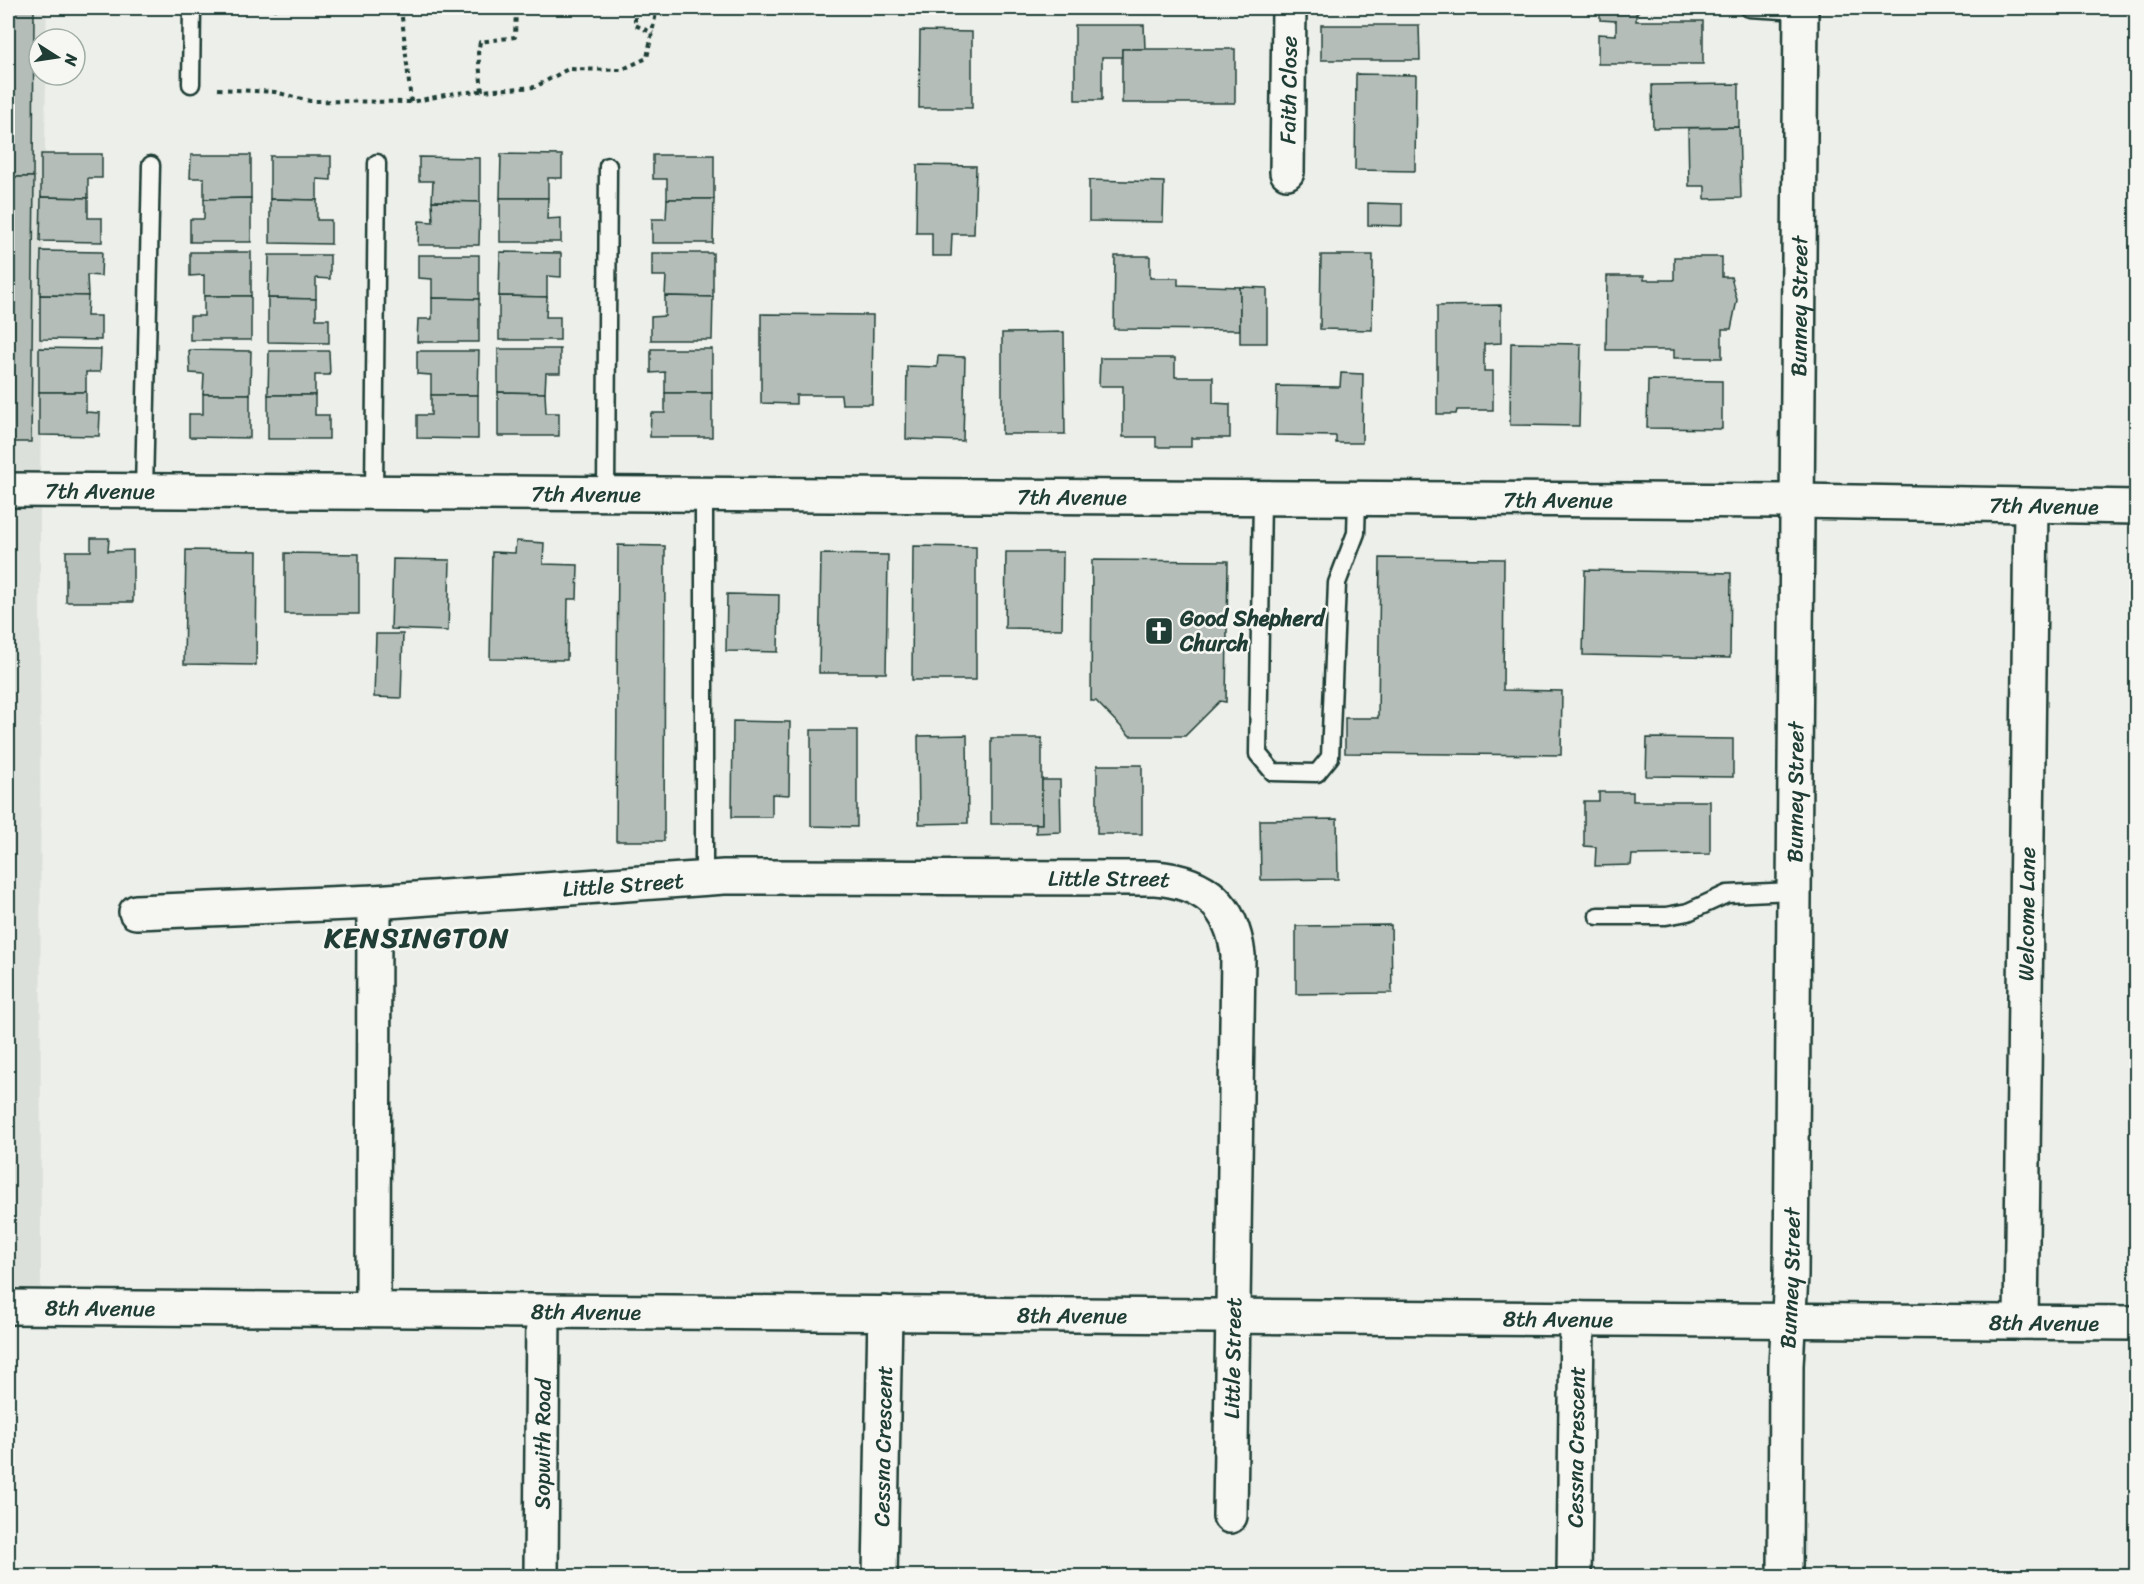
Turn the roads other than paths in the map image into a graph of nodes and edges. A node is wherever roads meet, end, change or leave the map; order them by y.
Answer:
1 (192, 8) edge
2 (1289, 8) edge
3 (1749, 8) edge
4 (1801, 9) edge
5 (191, 84) road end
6 (377, 163) dead end
7 (151, 165) dead end
8 (608, 166) dead end
9 (1287, 172) dead end
10 (8, 490) edge
11 (144, 491) junction
12 (374, 493) junction
13 (606, 495) junction
14 (704, 496) junction
15 (1262, 499) junction
16 (1357, 499) junction
17 (1797, 501) junction
18 (2031, 506) junction
19 (2136, 507) edge
20 (704, 879) junction
21 (1794, 891) junction
22 (374, 902) junction
23 (136, 912) dead end
24 (1598, 916) dead end
25 (8, 1307) edge
26 (373, 1309) junction
27 (543, 1311) junction
28 (885, 1313) junction
29 (1233, 1314) junction
30 (1577, 1318) junction
31 (1789, 1320) junction
32 (2021, 1322) junction
33 (2136, 1323) edge
34 (1230, 1516) dead end
35 (541, 1576) edge
36 (880, 1576) edge
37 (1574, 1576) edge
38 (1785, 1576) edge

1 - 5 lane
2 - 9 street, Faith Close
3 - 4 lane
4 - 17 street, Bunney Street
6 - 12 lane
7 - 11 lane
8 - 13 lane
10 - 11 street, 7th Avenue
11 - 12 street, 7th Avenue
12 - 13 street, 7th Avenue
13 - 14 street, 7th Avenue
14 - 15 street, 7th Avenue
14 - 20 lane
15 - 16 street, 7th Avenue
15 - 16 lane
16 - 17 street, 7th Avenue
17 - 18 street, 7th Avenue
17 - 21 street, Bunney Street
18 - 19 street, 7th Avenue
18 - 32 street, Welcome Lane
20 - 22 street, Little Street
20 - 29 street, Little Street
21 - 24 lane
21 - 31 street, Bunney Street
22 - 23 street, Little Street
22 - 26 street
25 - 26 street, 8th Avenue
26 - 27 street, 8th Avenue
27 - 28 street, 8th Avenue
27 - 35 street, Sopwith Road
28 - 29 street, 8th Avenue
28 - 36 street, Cessna Crescent
29 - 30 street, 8th Avenue
29 - 34 street, Little Street
30 - 31 street, 8th Avenue
30 - 37 street, Cessna Crescent
31 - 32 street, 8th Avenue
31 - 38 street, Bunney Street
32 - 33 street, 8th Avenue

